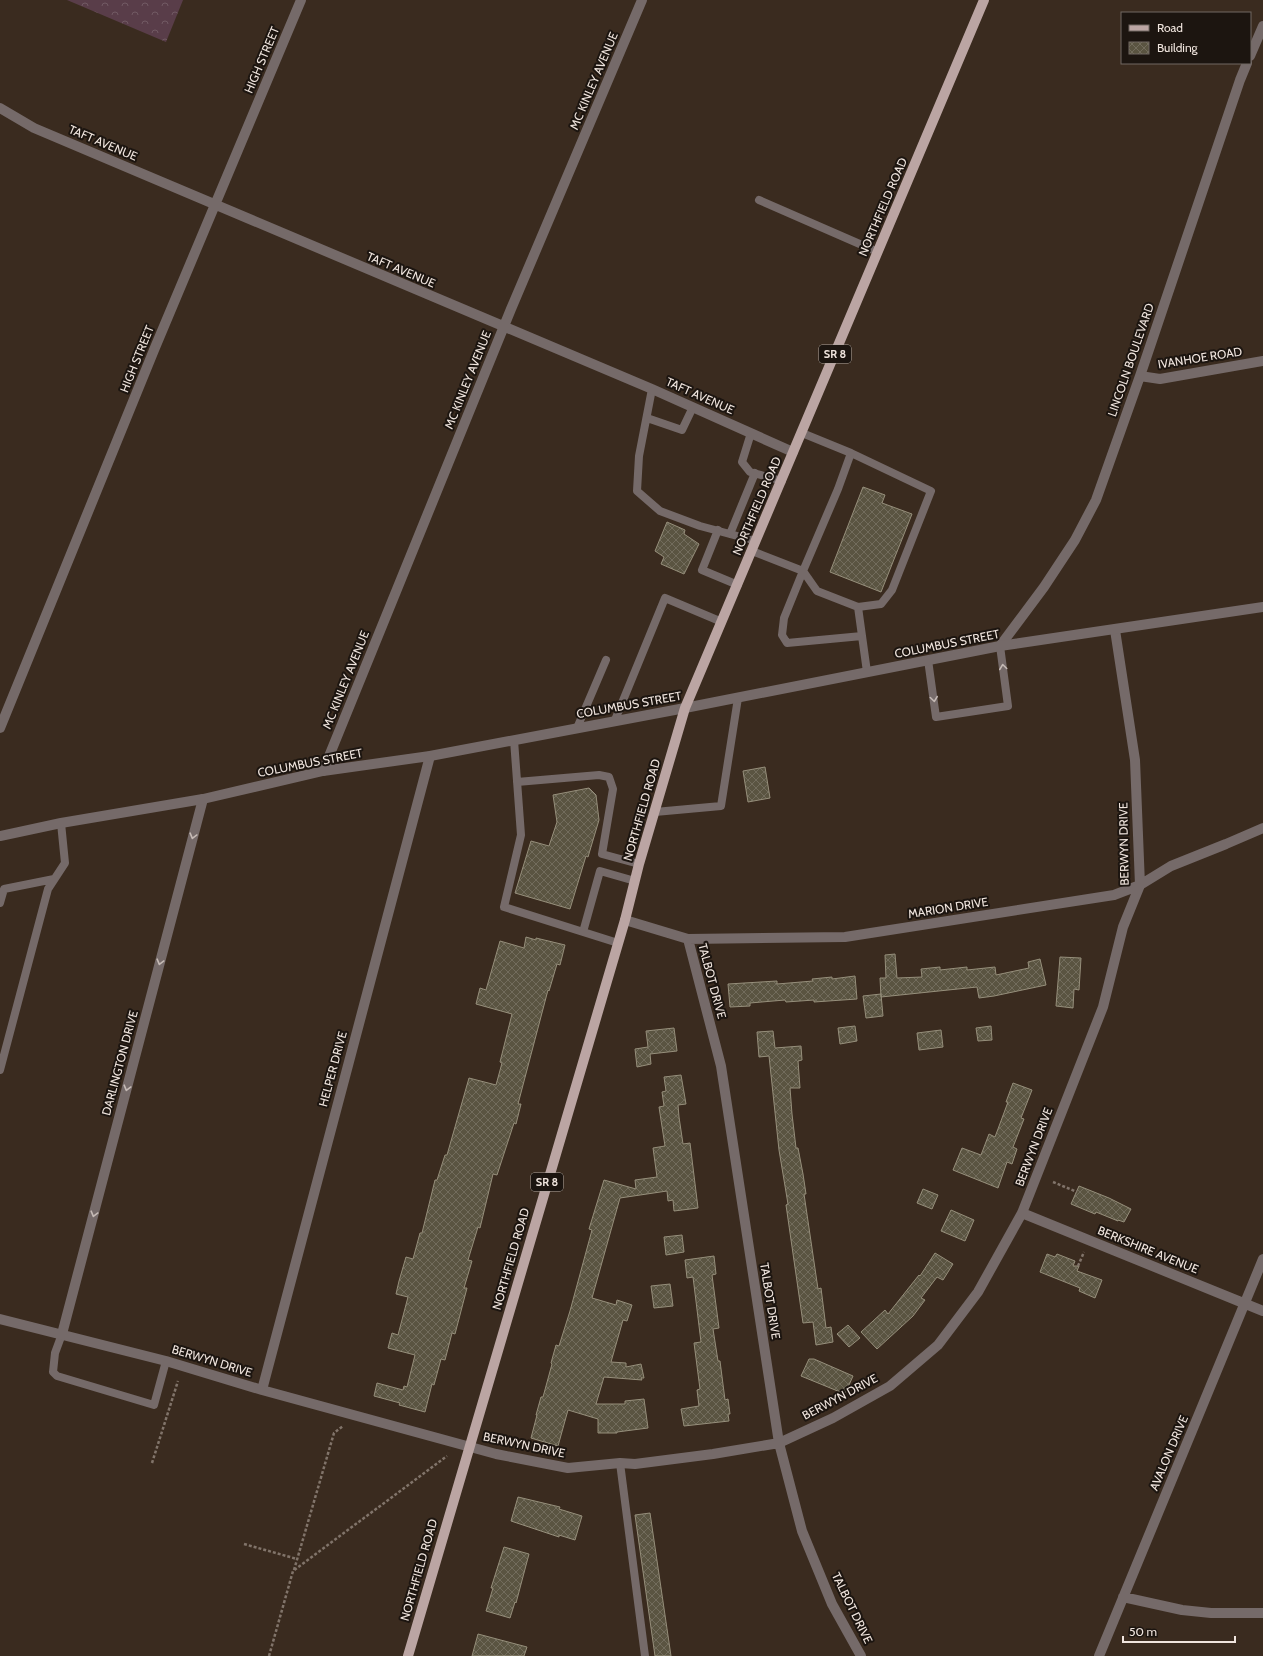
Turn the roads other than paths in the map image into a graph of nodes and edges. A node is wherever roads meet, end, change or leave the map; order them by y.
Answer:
1 (301, 0) edge
2 (642, 0) edge
3 (984, 0) edge
4 (1263, 26) edge
5 (1251, 54) edge
6 (1247, 64) edge
7 (0, 108) edge
8 (759, 200) dead end
9 (215, 205) junction
10 (878, 252) junction
11 (504, 327) junction
12 (1263, 360) edge
13 (1140, 376) junction
14 (652, 389) junction
15 (693, 407) junction
16 (647, 418) junction
17 (751, 433) junction
18 (802, 434) junction
19 (794, 452) junction
20 (851, 453) junction
21 (755, 473) junction
22 (782, 481) junction
23 (718, 530) junction
24 (730, 534) junction
25 (756, 541) junction
26 (752, 551) junction
27 (803, 571) junction
28 (738, 585) junction
29 (858, 607) junction
30 (1263, 607) edge
31 (722, 622) junction
32 (1115, 630) junction
33 (862, 636) junction
34 (1000, 646) junction
35 (606, 660) dead end
36 (928, 660) junction
37 (867, 672) junction
38 (738, 698) junction
39 (685, 708) junction
40 (615, 720) junction
41 (0, 728) edge
42 (577, 728) junction
43 (514, 740) junction
44 (430, 756) junction
45 (323, 771) junction
46 (517, 782) junction
47 (202, 798) junction
48 (655, 812) junction
49 (60, 822) junction
50 (1263, 828) edge
51 (0, 836) edge
52 (639, 864) junction
53 (54, 879) junction
54 (635, 880) junction
55 (1140, 885) junction
56 (0, 903) edge
57 (625, 920) junction
58 (583, 932) junction
59 (688, 939) junction
60 (618, 943) junction
61 (0, 1070) edge
62 (1022, 1213) junction
63 (1263, 1259) edge
64 (1245, 1304) junction
65 (1263, 1311) edge
66 (0, 1319) edge
67 (62, 1334) junction
68 (166, 1361) junction
69 (262, 1390) junction
70 (779, 1443) junction
71 (469, 1447) junction
72 (620, 1463) junction
73 (1123, 1597) junction
74 (1263, 1613) edge
75 (408, 1656) edge
76 (645, 1656) edge
77 (861, 1656) edge
78 (1099, 1656) edge

1 - 9 street, HIGH STREET
2 - 11 street, MC KINLEY AVENUE
3 - 10 main road, NORTHFIELD ROAD / SR 8
4 - 5 street
6 - 13 street, LINCOLN BOULEVARD
7 - 9 street, TAFT AVENUE
8 - 10 lane
9 - 11 street, TAFT AVENUE
9 - 41 street, HIGH STREET
10 - 18 main road, NORTHFIELD ROAD / SR 8
11 - 14 street, TAFT AVENUE
11 - 45 street, MC KINLEY AVENUE
12 - 13 street, IVANHOE ROAD
13 - 34 street, LINCOLN BOULEVARD
14 - 15 street, TAFT AVENUE
14 - 16 lane
15 - 16 lane
15 - 17 street, TAFT AVENUE
16 - 23 lane
17 - 19 street, TAFT AVENUE
17 - 21 lane
18 - 19 main road, NORTHFIELD ROAD / SR 8
18 - 20 lane
19 - 22 main road, NORTHFIELD ROAD / SR 8
20 - 27 lane
20 - 29 lane
21 - 22 lane
21 - 24 lane
22 - 25 main road, NORTHFIELD ROAD / SR 8
23 - 24 lane
23 - 28 lane
24 - 25 lane
25 - 26 main road, NORTHFIELD ROAD / SR 8
26 - 27 lane
26 - 28 main road, NORTHFIELD ROAD / SR 8
27 - 29 lane
27 - 33 lane
28 - 31 main road, NORTHFIELD ROAD / SR 8
29 - 33 lane
30 - 32 street, COLUMBUS STREET
31 - 39 main road, NORTHFIELD ROAD / SR 8
31 - 40 lane
32 - 34 street, COLUMBUS STREET
32 - 55 street, BERWYN DRIVE
33 - 37 lane
34 - 36 street, COLUMBUS STREET
36 -> 34 lane
35 - 42 lane
36 - 37 street, COLUMBUS STREET
37 - 38 street, COLUMBUS STREET
38 - 39 street, COLUMBUS STREET
38 - 48 lane
39 - 40 street, COLUMBUS STREET
39 - 48 main road, NORTHFIELD ROAD / SR 8
40 - 42 street, COLUMBUS STREET
42 - 43 street, COLUMBUS STREET
43 - 44 street, COLUMBUS STREET
43 - 46 lane
44 - 45 street, COLUMBUS STREET
44 - 69 street, HELPER DRIVE
45 - 47 street, COLUMBUS STREET
46 - 52 lane
46 - 58 lane
47 - 49 street, COLUMBUS STREET
47 -> 67 street, DARLINGTON DRIVE
48 - 52 main road, NORTHFIELD ROAD / SR 8
49 - 51 street, COLUMBUS STREET
49 - 53 lane
50 - 55 street, MARION DRIVE
52 - 54 main road, NORTHFIELD ROAD / SR 8
53 - 56 lane
53 - 61 lane
54 - 57 main road, NORTHFIELD ROAD / SR 8
54 - 58 lane
55 - 59 street, MARION DRIVE
55 - 62 street, BERWYN DRIVE
57 - 59 street, MARION DRIVE
57 - 60 main road, NORTHFIELD ROAD / SR 8
58 - 60 lane
59 - 70 street, TALBOT DRIVE
60 - 71 main road, NORTHFIELD ROAD / SR 8
62 - 64 street, BERKSHIRE AVENUE
62 - 70 street, BERWYN DRIVE
63 - 64 street, AVALON DRIVE
64 - 65 street, BERKSHIRE AVENUE
64 - 73 street, AVALON DRIVE
66 - 67 street, BERWYN DRIVE
67 - 68 street, BERWYN DRIVE
67 - 68 lane
68 - 69 street, BERWYN DRIVE
69 - 71 street, BERWYN DRIVE
70 - 72 street, BERWYN DRIVE
70 - 77 street, TALBOT DRIVE
71 - 72 street, BERWYN DRIVE
71 - 75 main road, NORTHFIELD ROAD / SR 8
72 - 76 lane
73 - 74 street
73 - 78 street, AVALON DRIVE

